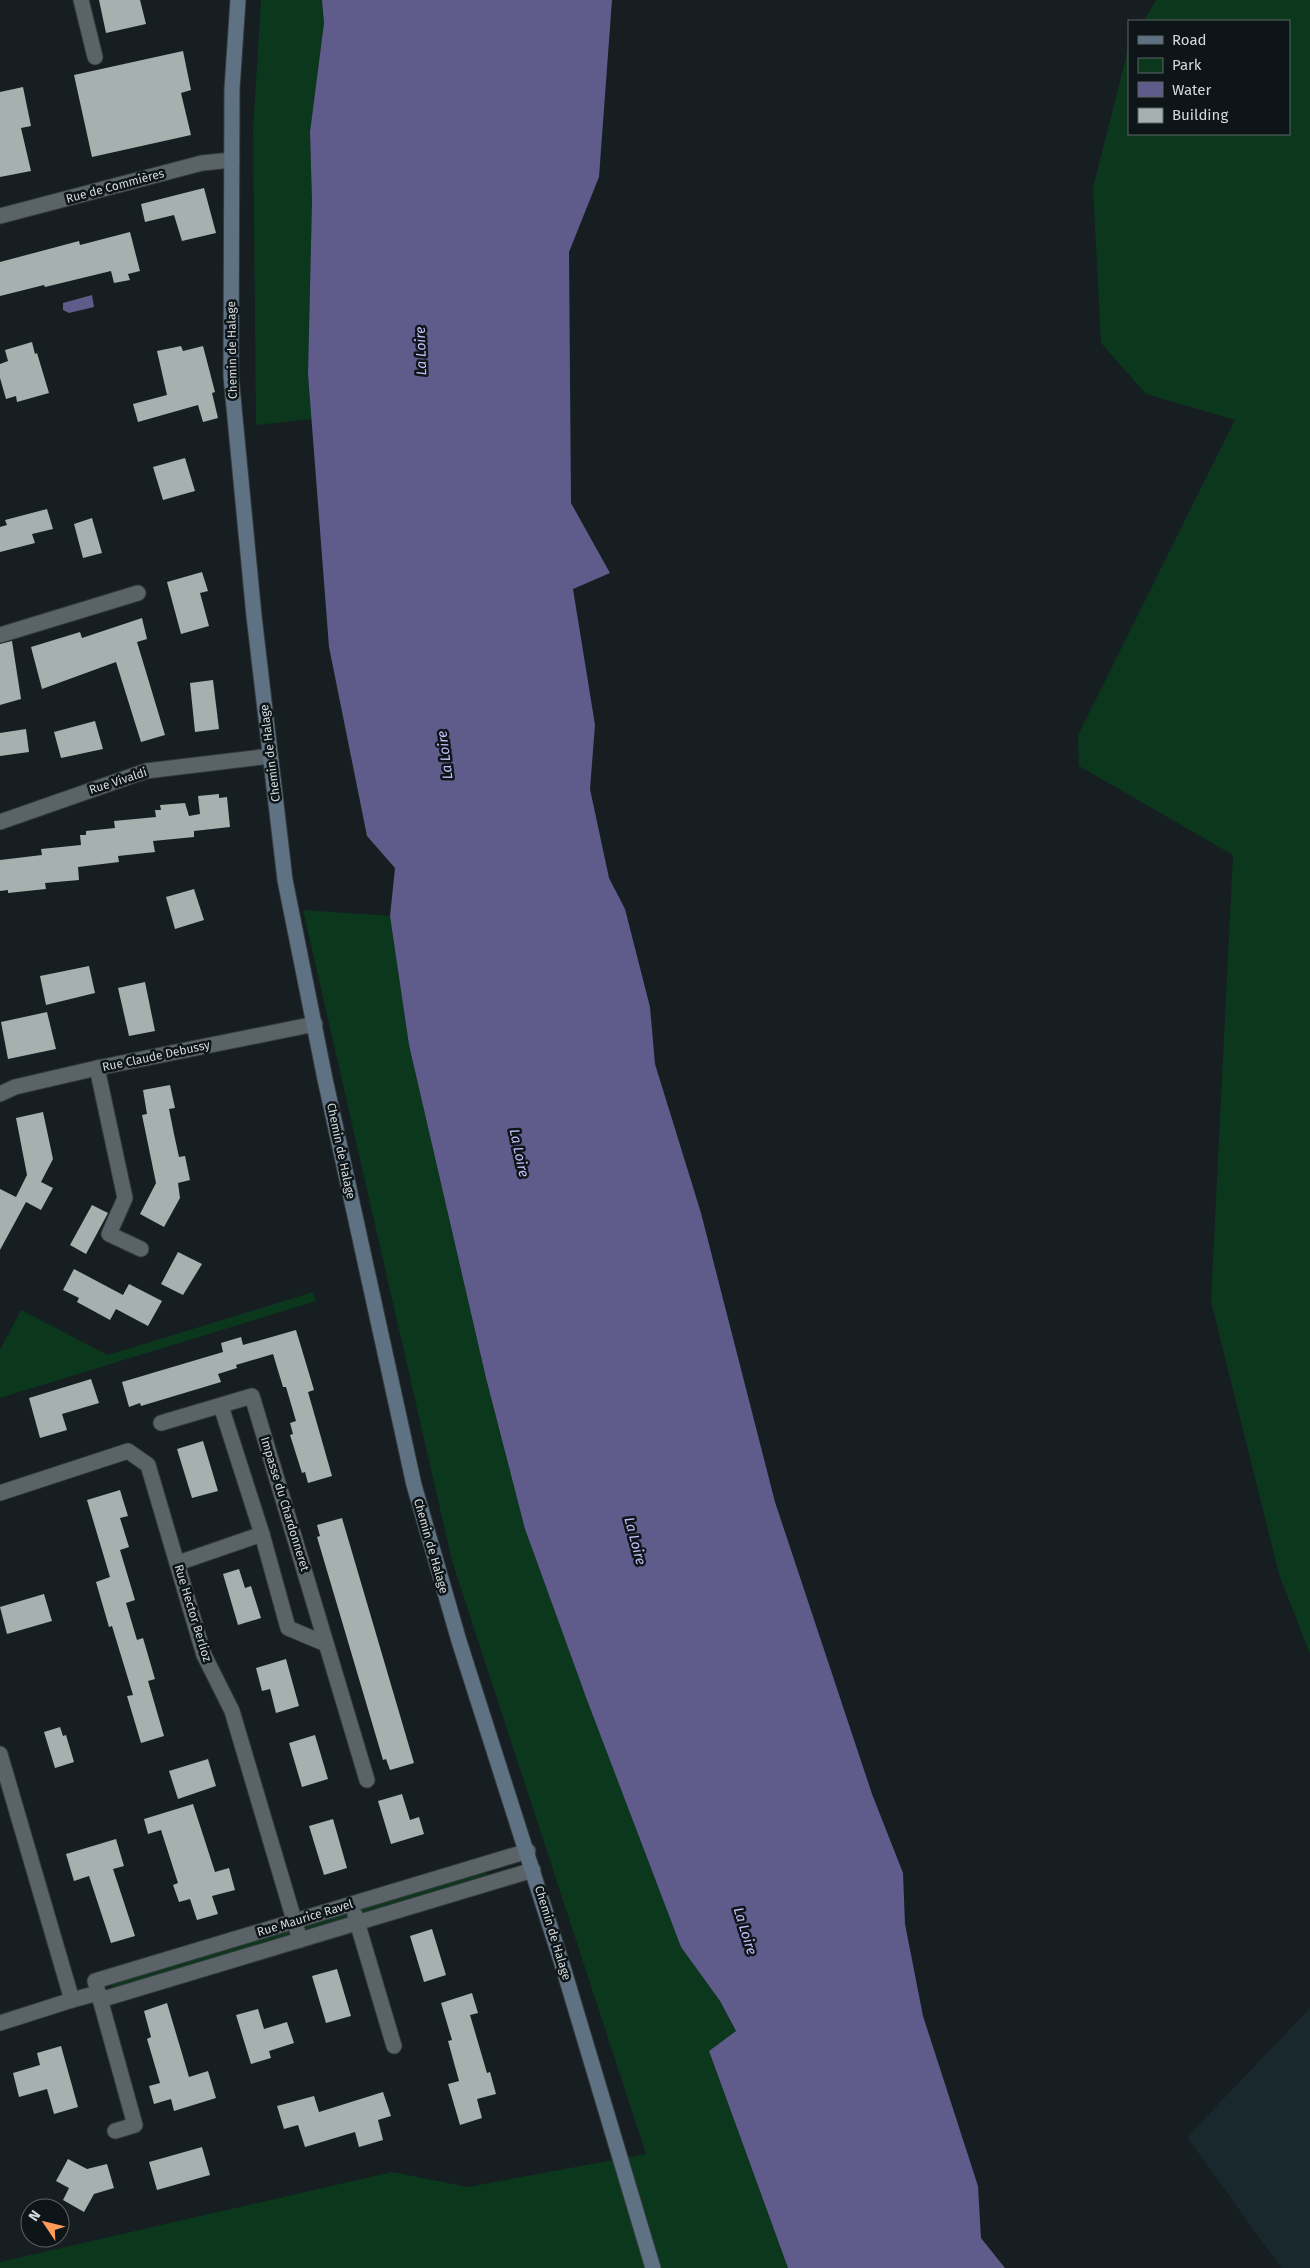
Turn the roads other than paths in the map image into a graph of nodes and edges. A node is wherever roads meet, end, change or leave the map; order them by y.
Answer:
1 (81, 0) edge
2 (238, 0) edge
3 (95, 57) dead end
4 (232, 160) junction
5 (0, 216) edge
6 (138, 593) dead end
7 (0, 635) edge
8 (270, 756) junction
9 (0, 822) edge
10 (315, 1024) junction
11 (97, 1068) junction
12 (0, 1094) edge
13 (141, 1250) dead end
14 (221, 1406) junction
15 (161, 1424) dead end
16 (0, 1493) edge
17 (262, 1534) junction
18 (178, 1563) junction
19 (326, 1644) junction
20 (0, 1753) edge
21 (367, 1780) dead end
22 (528, 1851) junction
23 (533, 1870) junction
24 (351, 1904) junction
25 (294, 1922) junction
26 (357, 1923) junction
27 (300, 1940) junction
28 (97, 1992) junction
29 (72, 2000) junction
30 (0, 2023) edge
31 (394, 2046) dead end
32 (114, 2131) dead end
33 (653, 2268) edge

1 - 3 street
2 - 4 main road, Chemin de Halage
4 - 5 street, Rue de Commières
4 - 8 main road, Chemin de Halage
6 - 7 street
8 - 9 street, Rue Vivaldi
8 - 10 main road, Chemin de Halage
10 - 11 street, Rue Claude Debussy
10 - 22 main road, Chemin de Halage
11 - 12 street, Rue Claude Debussy
11 - 13 street
14 - 15 street, Impasse du Chardonneret
14 - 17 street
14 - 19 street, Impasse du Chardonneret
16 - 18 street, Rue Hector Berlioz
17 - 18 street
17 - 19 street
18 - 25 street, Rue Hector Berlioz
19 - 21 street, Impasse du Chardonneret
20 - 29 street
22 - 23 main road, Chemin de Halage
22 - 24 street, Rue Maurice Ravel
23 - 26 street, Rue Maurice Ravel
23 - 33 main road, Chemin de Halage
24 - 25 street, Rue Maurice Ravel
24 - 26 street
25 - 27 street, Rue Hector Berlioz
25 - 28 street, Rue Maurice Ravel
26 - 27 street, Rue Maurice Ravel
26 - 31 street
27 - 28 street, Rue Maurice Ravel
28 - 29 street, Rue Maurice Ravel
28 - 32 street
29 - 30 street, Rue Maurice Ravel

